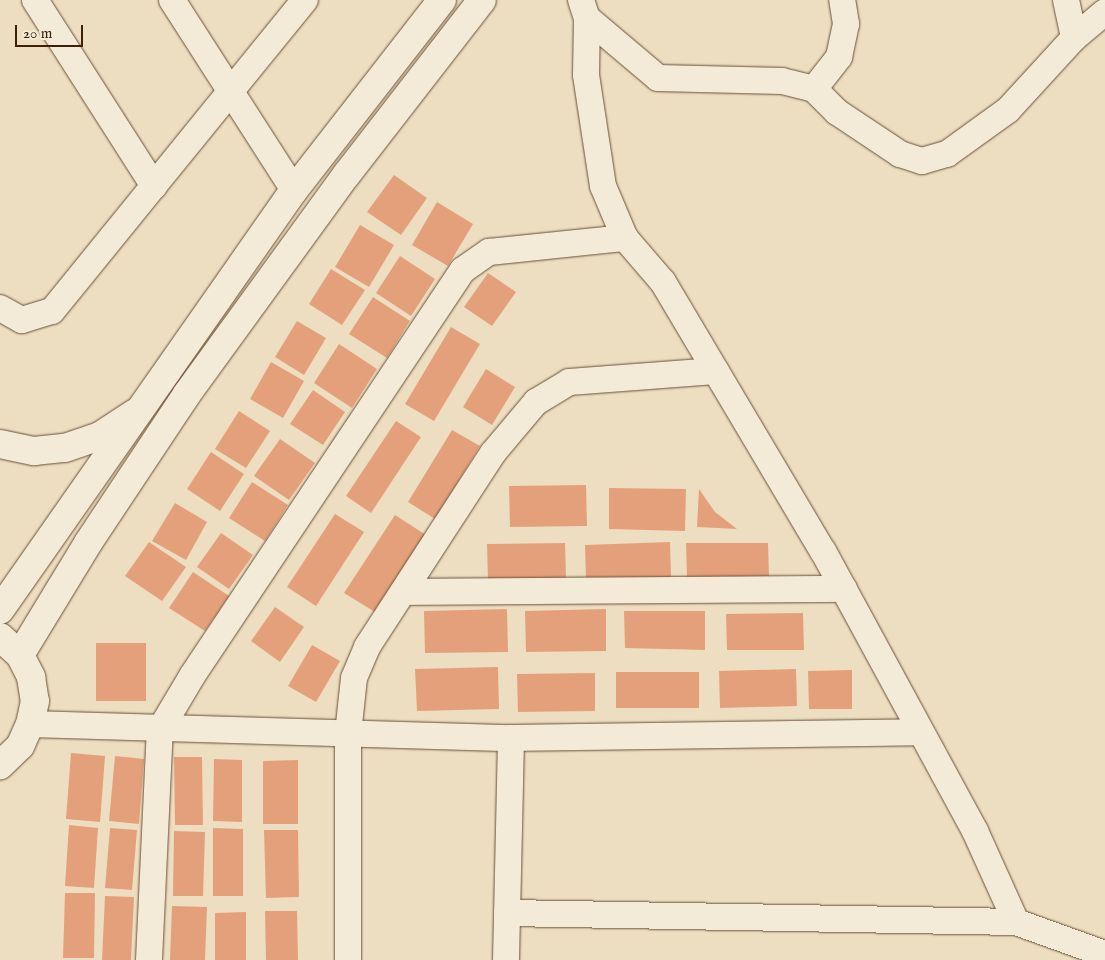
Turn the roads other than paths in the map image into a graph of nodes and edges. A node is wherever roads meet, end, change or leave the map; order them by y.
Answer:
1 (35, 0) edge
2 (172, 0) edge
3 (305, 0) edge
4 (442, 0) edge
5 (482, 0) edge
6 (842, 0) edge
7 (1066, 0) edge
8 (584, 9) edge
9 (1105, 12) edge
10 (1074, 38) junction
11 (229, 88) junction
12 (814, 89) junction
13 (154, 186) junction
14 (294, 190) junction
15 (625, 238) junction
16 (0, 308) edge
17 (716, 371) junction
18 (147, 406) junction
19 (0, 444) edge
20 (844, 589) junction
21 (404, 592) junction
22 (0, 610) edge
23 (0, 636) edge
24 (20, 655) junction
25 (30, 724) junction
26 (160, 730) junction
27 (920, 732) junction
28 (348, 734) junction
29 (512, 738) junction
30 (0, 765) edge
31 (507, 913) junction
32 (1016, 922) junction
33 (1105, 954) edge
34 (149, 960) edge
35 (348, 960) edge
36 (506, 960) edge

1 - 13 street
2 - 11 street
3 - 11 street
4 - 14 street
5 - 24 street
6 - 12 street
7 - 10 street
8 - 12 street
8 - 15 street
9 - 10 street
10 - 12 street
11 - 13 street
11 - 14 street
13 - 16 street
14 - 18 street
15 - 17 street
15 - 26 street
17 - 20 street
17 - 21 street
18 - 19 street
18 - 22 street
20 - 21 street
20 - 27 street
21 - 28 street
23 - 24 street
24 - 25 street
25 - 26 street
25 - 30 street
26 - 28 street
26 - 34 street
27 - 29 street
27 - 32 street
28 - 29 street
28 - 35 street
29 - 31 street
31 - 32 street
31 - 36 street
32 - 33 street

